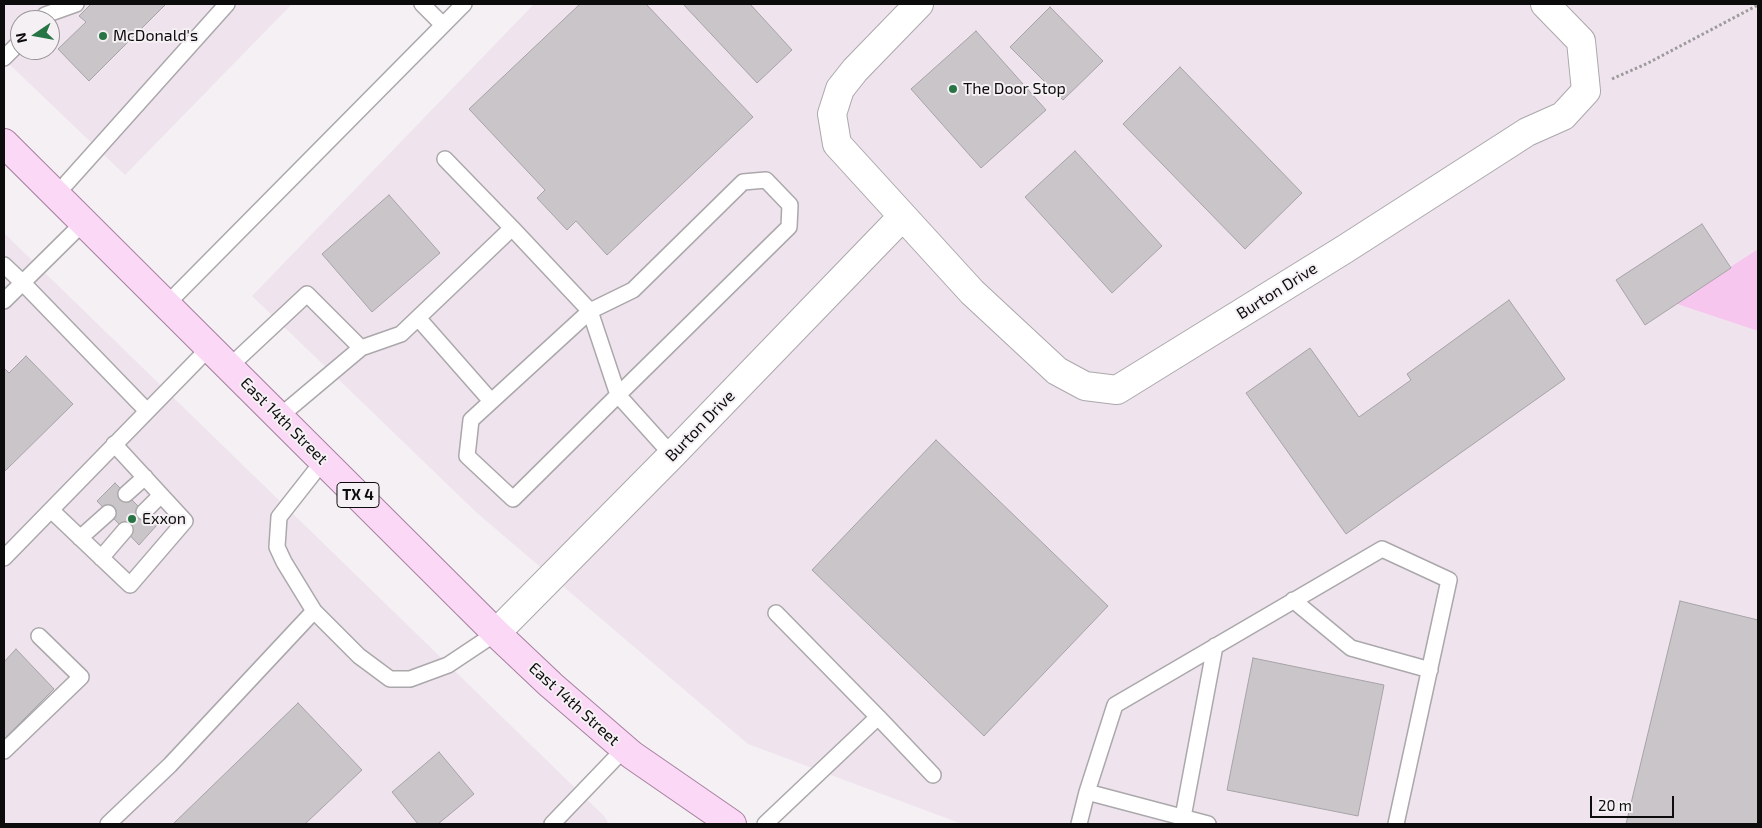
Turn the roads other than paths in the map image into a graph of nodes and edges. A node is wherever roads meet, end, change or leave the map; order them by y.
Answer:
1 (76, 4) edge
2 (227, 4) edge
3 (422, 4) edge
4 (464, 4) edge
5 (919, 4) edge
6 (1545, 4) edge
7 (60, 11) edge
8 (443, 25) junction
9 (4, 144) edge
10 (445, 159) dead end
11 (56, 196) junction
12 (902, 217) junction
13 (83, 223) junction
14 (512, 228) junction
15 (4, 265) edge
16 (23, 282) junction
17 (4, 301) edge
18 (166, 305) junction
19 (590, 311) junction
20 (418, 318) junction
21 (209, 348) junction
22 (361, 348) junction
23 (229, 367) junction
24 (618, 395) junction
25 (492, 401) junction
26 (147, 411) junction
27 (279, 417) junction
28 (114, 444) junction
29 (672, 455) junction
30 (323, 461) junction
31 (144, 477) junction
32 (126, 494) dead end
33 (161, 495) junction
34 (51, 510) junction
35 (144, 512) dead end
36 (108, 513) dead end
37 (125, 530) dead end
38 (80, 538) junction
39 (4, 558) edge
40 (101, 558) junction
41 (1293, 600) junction
42 (314, 611) junction
43 (776, 613) dead end
44 (496, 633) junction
45 (39, 636) dead end
46 (1215, 646) junction
47 (1430, 670) junction
48 (878, 717) junction
49 (624, 748) junction
50 (4, 751) edge
51 (933, 775) dead end
52 (1087, 792) junction
53 (1182, 817) junction
54 (554, 823) edge
55 (108, 824) edge
56 (732, 824) edge
57 (765, 824) edge
58 (1079, 824) edge
59 (1208, 824) edge
60 (1396, 824) edge

1 - 7 lane
2 - 11 lane
3 - 8 lane
4 - 8 lane
5 - 12 street, Burton Drive
6 - 12 street, Burton Drive
8 - 18 lane
9 - 11 main road, East 14th Street / TX 4
10 - 14 lane
11 - 13 main road, East 14th Street / TX 4
12 - 29 street, Burton Drive
13 - 16 lane
13 - 18 main road, East 14th Street / TX 4
14 - 19 lane
14 - 20 lane
15 - 16 lane
16 - 17 lane
16 - 26 lane
18 - 21 main road, East 14th Street / TX 4
19 - 24 lane
19 - 24 lane
19 - 25 lane
20 - 22 lane
20 - 25 lane
21 - 23 main road, East 14th Street / TX 4
21 - 26 lane
22 - 23 lane
22 - 27 lane
23 - 27 main road, East 14th Street / TX 4
24 - 25 lane
24 - 29 lane
26 - 28 lane
27 - 30 main road, East 14th Street / TX 4
28 - 31 lane
28 - 34 lane
29 - 44 street, Burton Drive
30 - 42 lane
30 - 44 main road, East 14th Street / TX 4
31 - 32 lane
31 - 33 lane
33 - 35 lane
33 - 40 lane
34 - 38 lane
34 - 39 lane
36 - 38 lane
37 - 40 lane
38 - 40 lane
41 - 46 lane
41 - 47 lane
41 - 47 lane
42 - 44 lane
42 - 55 lane
43 - 48 lane
44 - 49 main road, East 14th Street / TX 4
45 - 50 lane
46 - 52 lane
46 - 53 lane
47 - 60 lane
48 - 51 lane
48 - 57 lane
49 - 54 lane
49 - 56 main road, East 14th Street / TX 4
52 - 53 lane
52 - 58 lane
53 - 59 lane

